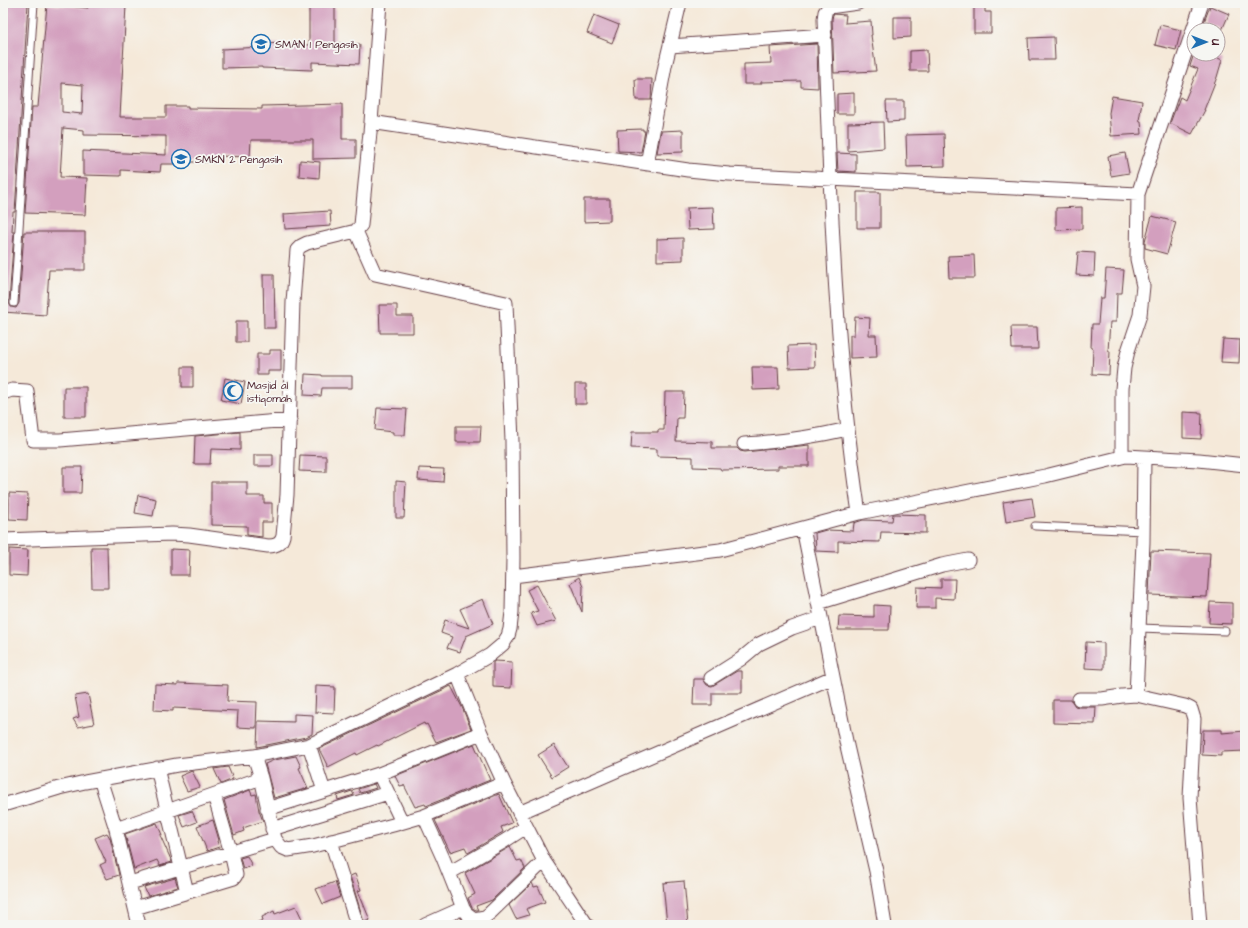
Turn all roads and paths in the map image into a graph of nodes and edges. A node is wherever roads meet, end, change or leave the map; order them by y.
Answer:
1 (34, 3) edge
2 (380, 3) edge
3 (858, 3) edge
4 (1202, 3) edge
5 (679, 4) edge
6 (825, 35) junction
7 (670, 46) junction
8 (371, 122) junction
9 (647, 164) junction
10 (831, 178) junction
11 (1138, 194) junction
12 (356, 231) junction
13 (14, 303) dead end
14 (3, 393) edge
15 (290, 420) junction
16 (848, 429) junction
17 (744, 444) dead end
18 (1122, 457) junction
19 (1144, 457) junction
20 (1245, 465) edge
21 (860, 513) junction
22 (1035, 526) dead end
23 (803, 528) junction
24 (1143, 530) junction
25 (3, 540) edge
26 (968, 560) dead end
27 (513, 576) junction
28 (818, 603) junction
29 (821, 618) junction
30 (1139, 628) junction
31 (1225, 631) dead end
32 (457, 674) junction
33 (833, 677) junction
34 (711, 678) dead end
35 (1136, 695) junction
36 (1079, 699) dead end
37 (481, 733) junction
38 (310, 745) junction
39 (254, 756) junction
40 (157, 768) junction
41 (379, 774) junction
42 (261, 778) junction
43 (100, 779) junction
44 (504, 783) junction
45 (324, 791) junction
46 (388, 793) junction
47 (214, 795) junction
48 (3, 805) edge
49 (267, 809) junction
50 (168, 811) junction
51 (519, 813) junction
52 (424, 816) junction
53 (402, 822) junction
54 (526, 827) junction
55 (116, 829) junction
56 (274, 834) junction
57 (331, 841) junction
58 (231, 853) junction
59 (544, 861) junction
60 (182, 868) junction
61 (449, 873) junction
62 (130, 883) junction
63 (187, 892) junction
64 (135, 908) junction
65 (463, 908) junction
66 (139, 925) edge
67 (357, 925) edge
68 (426, 925) edge
69 (586, 925) edge
70 (885, 925) edge
71 (1200, 925) edge

1 - 13 lane
2 - 8 street
3 - 6 street
4 - 11 street
5 - 7 street
6 - 7 street
6 - 10 street
7 - 9 street
8 - 9 street
8 - 12 street
9 - 10 street
10 - 11 street
10 - 16 street
11 - 18 street
12 - 15 street
12 - 27 street
14 - 15 street
15 - 25 street
16 - 17 street
16 - 21 street
18 - 19 street
18 - 21 street
19 - 20 street
19 - 24 street
21 - 23 street
22 - 24 lane
23 - 27 street
23 - 28 street
24 - 30 street
26 - 28 street
27 - 32 street
28 - 29 street
29 - 33 street
29 - 34 street
30 - 31 lane
30 - 35 street
32 - 37 street
32 - 38 street
33 - 51 street
33 - 70 street
35 - 36 street
35 - 71 street
37 - 41 street
37 - 44 street
38 - 39 street
38 - 45 street
39 - 40 street
39 - 42 street
40 - 43 street
40 - 50 street
41 - 45 street
41 - 46 street
42 - 47 street
42 - 49 street
43 - 48 street
43 - 55 street
44 - 51 street
44 - 52 street
45 - 49 street
46 - 53 street
46 - 56 street
47 - 50 street
47 - 58 street
49 - 56 street
50 - 55 street
50 - 60 street
51 - 54 street
52 - 53 street
52 - 61 street
53 - 57 street
54 - 59 street
54 - 61 street
55 - 62 street
56 - 57 street
56 - 58 street
57 - 67 street
58 - 60 street
58 - 63 street
59 - 65 street
59 - 69 street
60 - 62 street
60 - 63 street
61 - 65 street
62 - 64 street
63 - 64 street
64 - 66 street
65 - 68 street

